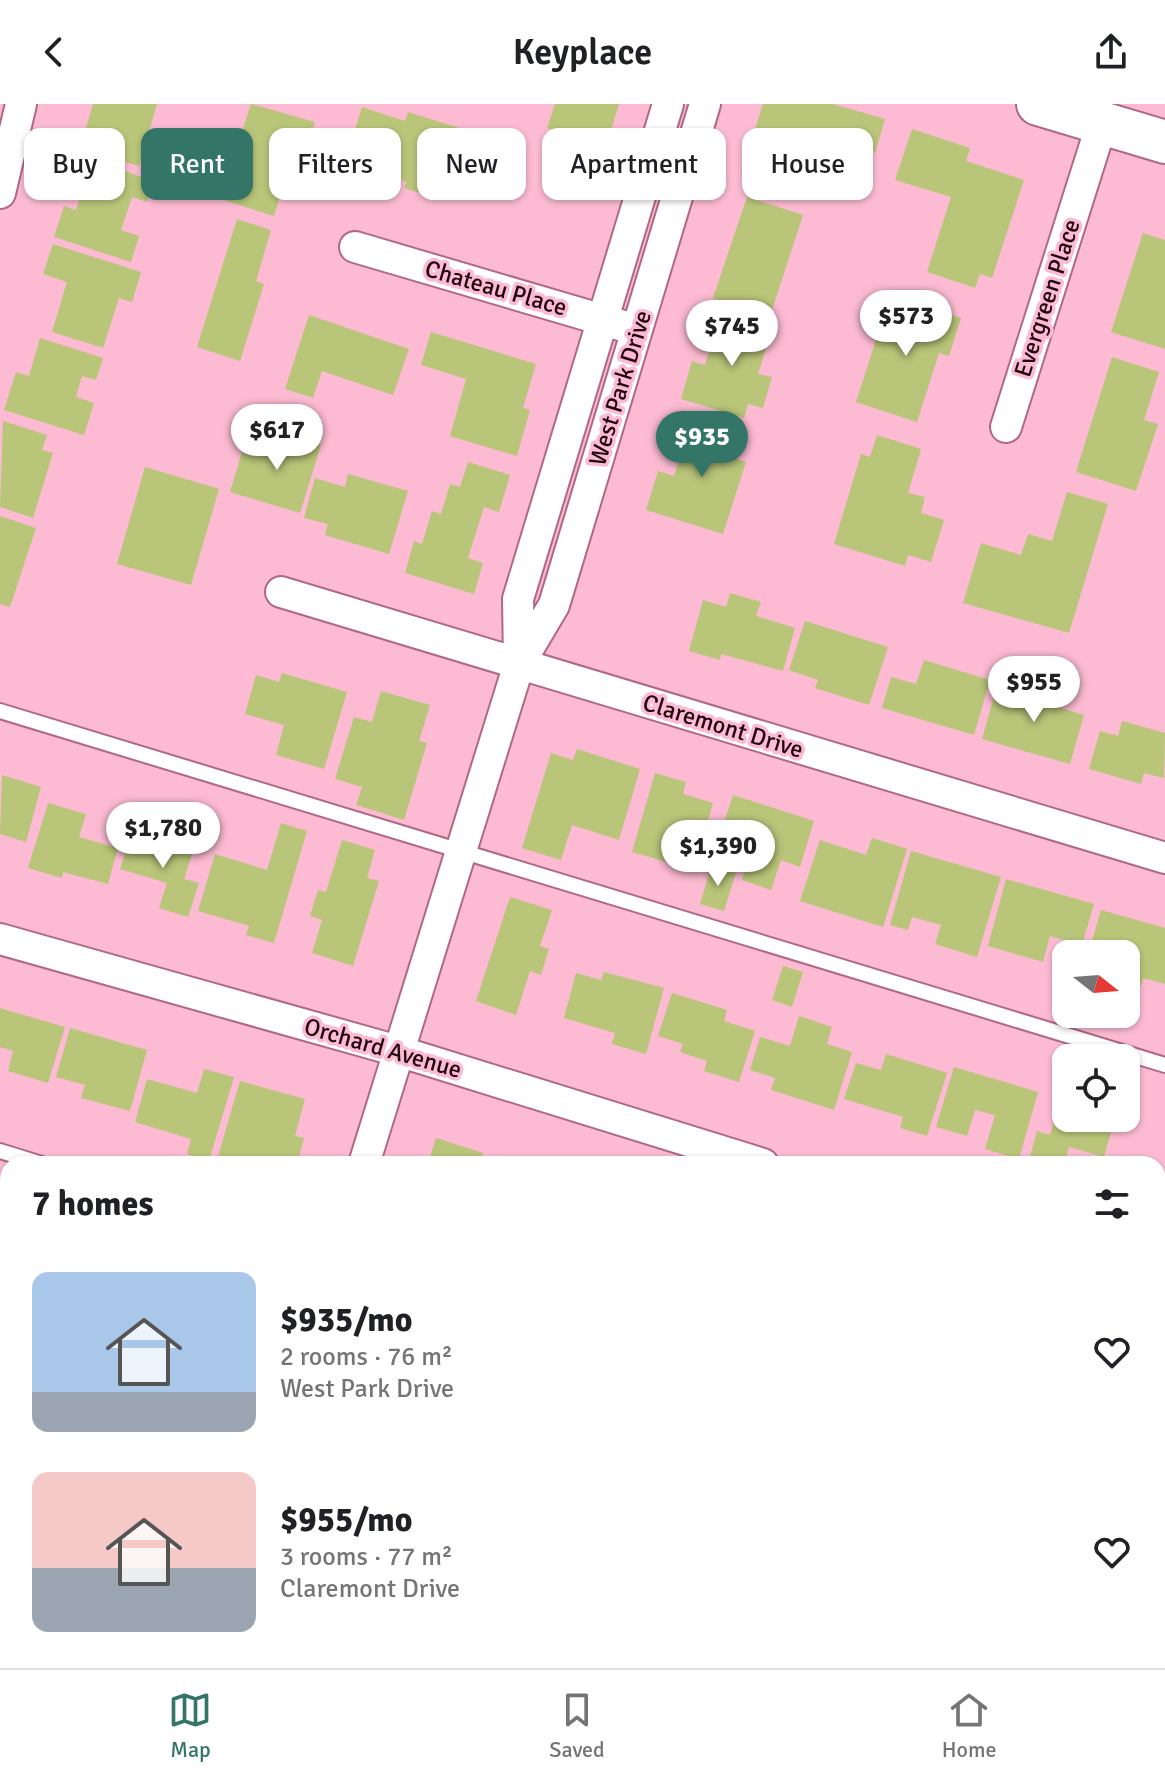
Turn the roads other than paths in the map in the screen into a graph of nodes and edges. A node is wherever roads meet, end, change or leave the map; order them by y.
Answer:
1 (21, 104) edge
2 (668, 104) edge
3 (705, 104) edge
4 (1038, 104) edge
5 (1102, 123) junction
6 (1165, 142) edge
7 (0, 193) edge
8 (355, 247) dead end
9 (603, 320) junction
10 (637, 330) junction
11 (1006, 427) dead end
12 (281, 592) dead end
13 (519, 664) junction
14 (0, 711) edge
15 (460, 852) junction
16 (1165, 858) edge
17 (0, 939) edge
18 (398, 1051) junction
19 (1165, 1065) edge
20 (366, 1156) edge
21 (737, 1156) edge

1 - 7 street
2 - 9 street, West Park Drive
3 - 10 street, West Park Drive
4 - 5 street
5 - 6 street
5 - 11 street, Evergreen Place
8 - 9 street, Chateau Place
9 - 10 street, Chateau Place
9 - 13 street, West Park Drive
10 - 13 street, West Park Drive
12 - 13 street, Claremont Drive
13 - 15 street, West Park Drive
13 - 16 street, Claremont Drive
14 - 15 lane
15 - 18 street, West Park Drive
15 - 19 lane
17 - 18 street, Orchard Avenue
18 - 20 street, West Park Drive
18 - 21 street, Orchard Avenue

